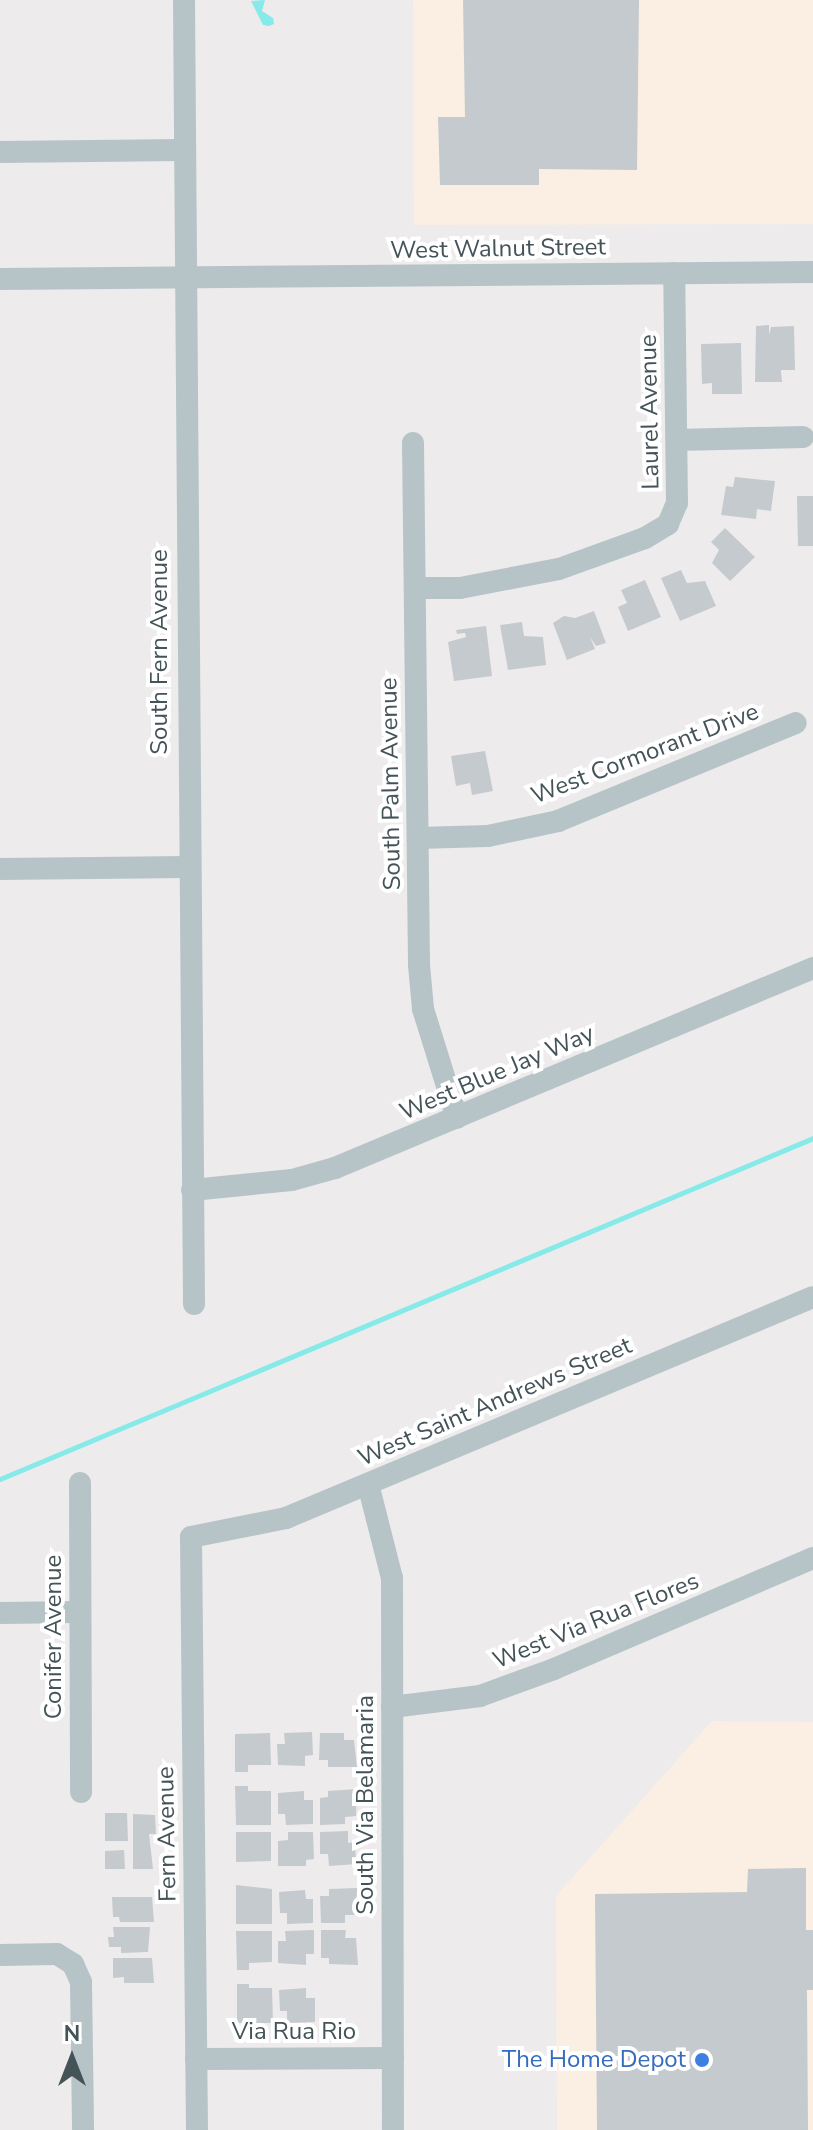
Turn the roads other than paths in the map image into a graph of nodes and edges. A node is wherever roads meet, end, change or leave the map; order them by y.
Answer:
1 (184, 0) edge
2 (184, 150) junction
3 (0, 152) edge
4 (813, 272) edge
5 (674, 273) junction
6 (183, 277) junction
7 (0, 279) edge
8 (803, 437) dead end
9 (677, 440) junction
10 (413, 443) dead end
11 (415, 588) junction
12 (796, 723) dead end
13 (418, 838) junction
14 (188, 867) junction
15 (0, 869) edge
16 (813, 968) edge
17 (457, 1118) junction
18 (192, 1190) junction
19 (813, 1297) edge
20 (194, 1304) dead end
21 (80, 1483) dead end
22 (368, 1484) junction
23 (191, 1537) joint
24 (813, 1558) edge
25 (80, 1612) junction
26 (0, 1613) edge
27 (392, 1707) junction
28 (81, 1792) dead end
29 (0, 1955) edge
30 (393, 2058) junction
31 (196, 2059) junction
32 (83, 2130) edge
33 (197, 2130) edge
34 (393, 2130) edge

1 - 2 street, South Fern Avenue
2 - 3 street
2 - 6 street, South Fern Avenue
4 - 5 street, West Walnut Street
5 - 6 street, West Walnut Street
5 - 9 street, Laurel Avenue
6 - 7 street, West Walnut Street
6 - 14 street, South Fern Avenue
8 - 9 street
9 - 11 street, Laurel Avenue
10 - 11 street, South Palm Avenue
11 - 13 street, South Palm Avenue
12 - 13 street, West Cormorant Drive
13 - 17 street, South Palm Avenue
14 - 15 street
14 - 18 street, South Fern Avenue
16 - 17 street, West Blue Jay Way
17 - 18 street, West Blue Jay Way
18 - 20 street, South Fern Avenue
19 - 22 street, West Saint Andrews Street
21 - 25 street, Conifer Avenue
22 - 23 street, West Saint Andrews Street
22 - 27 street, South Via Belamaria
23 - 31 street, Fern Avenue
24 - 27 street, West Via Rua Flores
25 - 26 street
25 - 28 street, Conifer Avenue
27 - 30 street, South Via Belamaria
29 - 32 street
30 - 31 street, Via Rua Rio
30 - 34 street, South Via Belamaria
31 - 33 street, Fern Avenue

